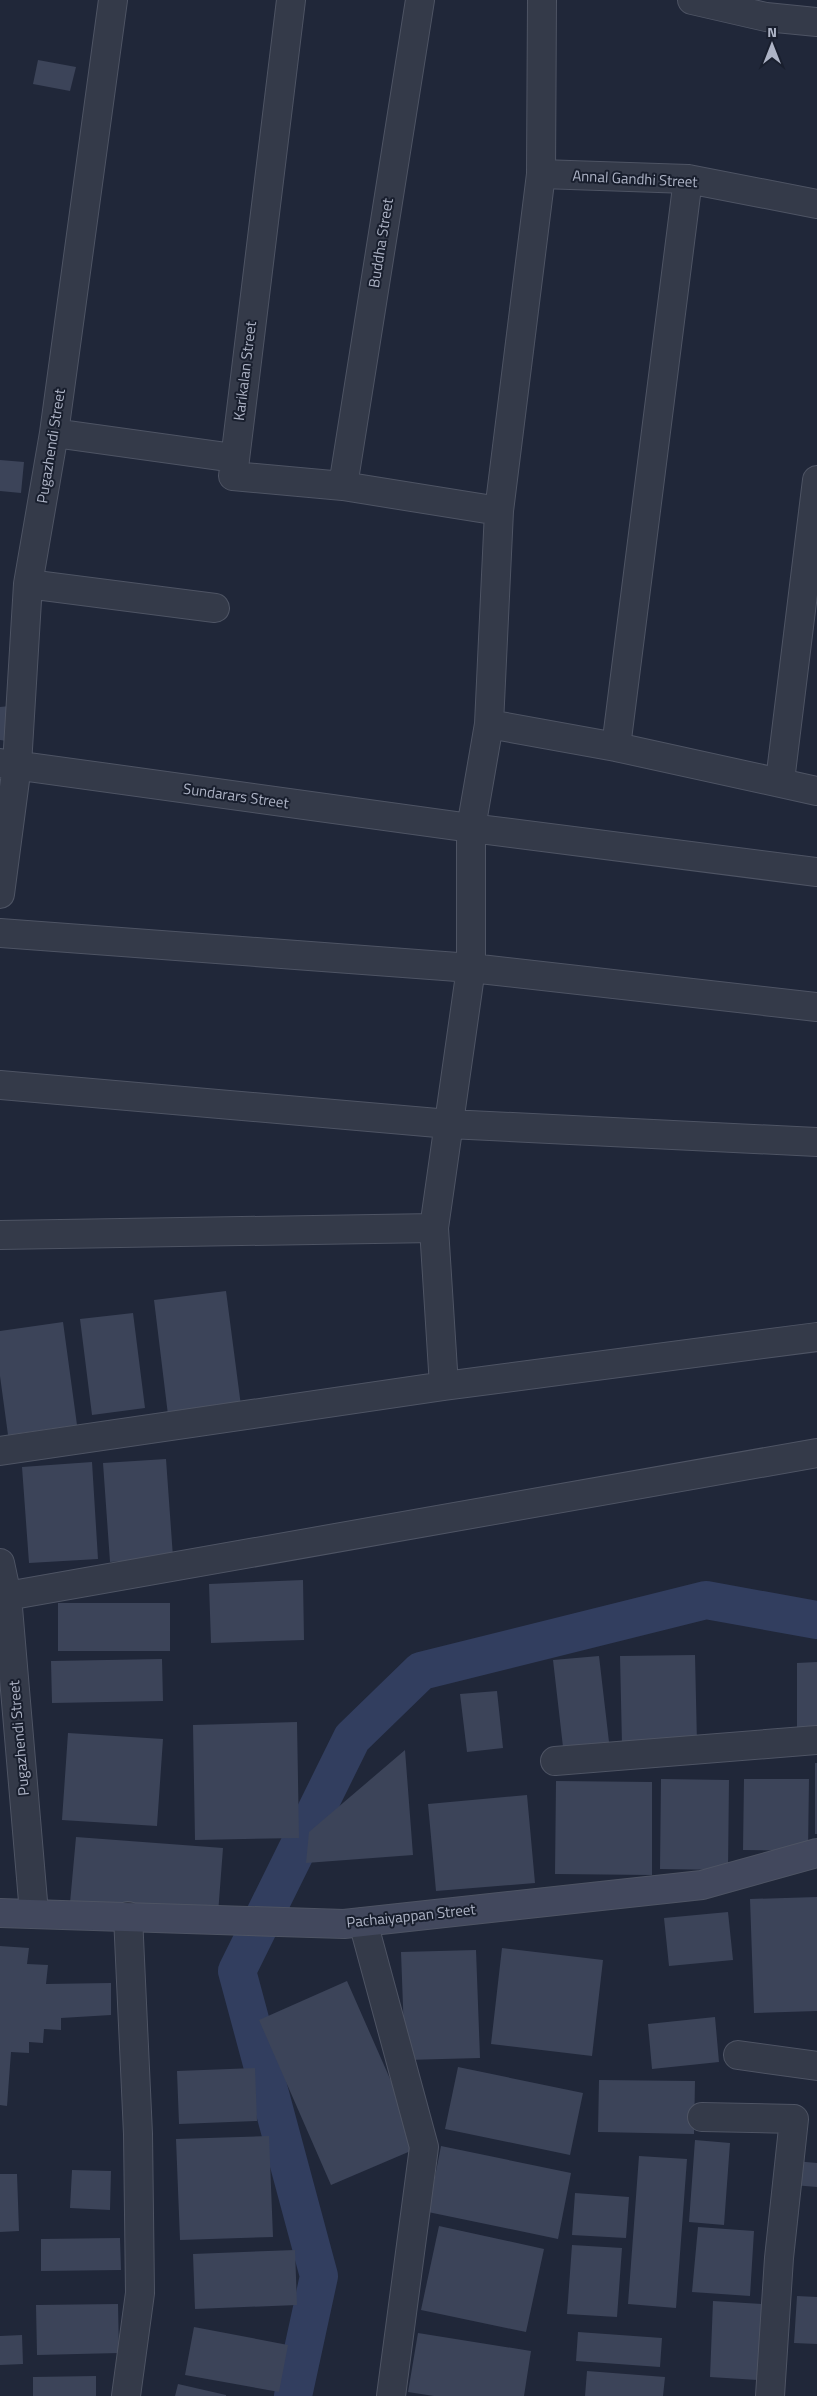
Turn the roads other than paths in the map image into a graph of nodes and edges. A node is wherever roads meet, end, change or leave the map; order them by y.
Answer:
1 (114, 0) edge
2 (291, 0) edge
3 (420, 0) edge
4 (542, 0) edge
5 (692, 0) edge
6 (817, 22) edge
7 (541, 174) junction
8 (688, 179) junction
9 (817, 204) edge
10 (54, 433) junction
11 (234, 458) junction
12 (817, 480) edge
13 (343, 486) junction
14 (499, 511) junction
15 (28, 584) junction
16 (216, 608) dead end
17 (490, 724) junction
18 (616, 747) junction
19 (9, 764) edge
20 (780, 781) junction
21 (817, 791) edge
22 (471, 828) junction
23 (817, 872) edge
24 (0, 894) edge
25 (0, 934) edge
26 (471, 968) junction
27 (817, 1007) edge
28 (0, 1085) edge
29 (449, 1124) junction
30 (817, 1142) edge
31 (434, 1228) junction
32 (0, 1235) edge
33 (817, 1336) edge
34 (444, 1386) junction
35 (0, 1451) edge
36 (817, 1453) edge
37 (0, 1563) edge
38 (7, 1596) junction
39 (817, 1740) edge
40 (555, 1761) dead end
41 (817, 1852) edge
42 (0, 1913) edge
43 (34, 1913) junction
44 (128, 1916) junction
45 (354, 1923) junction
46 (738, 2054) dead end
47 (817, 2066) edge
48 (702, 2116) dead end
49 (126, 2396) edge
50 (391, 2396) edge
51 (770, 2396) edge

1 - 10 street, Pugazhendi Street
2 - 11 street, Karikalan Street
3 - 13 street, Buddha Street
4 - 7 street
5 - 6 street
7 - 8 street, Annal Gandhi Street
7 - 14 street
8 - 9 street, Annal Gandhi Street
8 - 18 street
10 - 11 street
10 - 15 street, Pugazhendi Street
11 - 13 street, Karikalan Street
12 - 20 street
13 - 14 street, Karikalan Street
14 - 17 street
15 - 16 street
15 - 19 street, Pugazhendi Street
17 - 18 street
17 - 22 street
18 - 20 street
19 - 22 street, Sundarars Street
19 - 24 street, Pugazhendi Street
20 - 21 street
22 - 23 street, Sundarars Street
22 - 26 street
25 - 26 street
26 - 27 street
26 - 29 street
28 - 29 street
29 - 30 street
29 - 31 street
31 - 32 street
31 - 34 street
33 - 34 street
34 - 35 street
36 - 38 street
37 - 38 street, Pugazhendi Street
38 - 43 street, Pugazhendi Street
39 - 40 street
41 - 45 main road, Pachaiyappan Street
42 - 43 main road, Pachaiyappan Street
43 - 44 main road, Pachaiyappan Street
44 - 45 main road, Pachaiyappan Street
44 - 49 street
45 - 50 street
46 - 47 street
48 - 51 street

